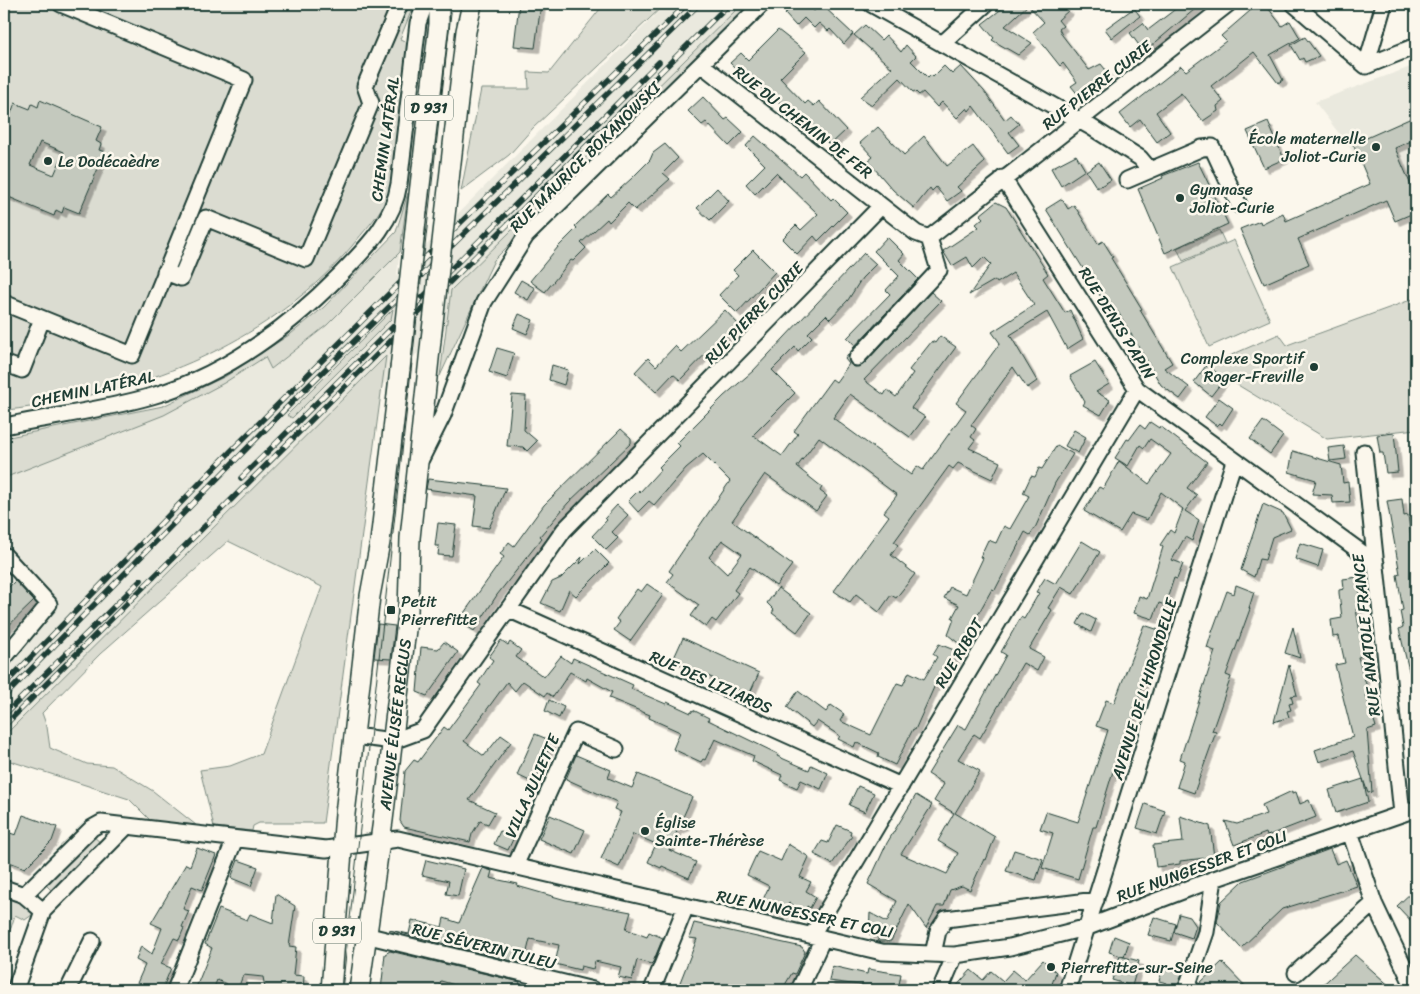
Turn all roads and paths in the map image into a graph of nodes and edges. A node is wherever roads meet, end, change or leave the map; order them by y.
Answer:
1 (61, 4) edge
2 (425, 4) edge
3 (439, 4) edge
4 (472, 4) edge
5 (762, 4) edge
6 (871, 4) edge
7 (986, 4) edge
8 (1228, 4) edge
9 (1294, 4) edge
10 (1384, 4) edge
11 (396, 5) edge
12 (418, 23) junction
13 (942, 44) junction
14 (1416, 46) edge
15 (702, 64) junction
16 (1366, 66) junction
17 (1080, 121) junction
18 (1150, 170) junction
19 (1004, 178) junction
20 (1127, 180) dead end
21 (1239, 205) dead end
22 (881, 206) junction
23 (929, 238) junction
24 (165, 272) junction
25 (4, 303) edge
26 (42, 319) junction
27 (857, 358) dead end
28 (4, 363) edge
29 (1137, 389) junction
30 (4, 426) edge
31 (1364, 452) dead end
32 (1234, 461) junction
33 (417, 467) junction
34 (4, 555) edge
35 (1376, 563) junction
36 (508, 610) junction
37 (4, 658) edge
38 (354, 736) junction
39 (393, 741) junction
40 (616, 749) dead end
41 (901, 786) junction
42 (1409, 811) edge
43 (126, 827) junction
44 (1350, 832) junction
45 (235, 839) junction
46 (380, 840) junction
47 (343, 847) junction
48 (515, 866) junction
49 (1214, 879) junction
50 (4, 888) edge
51 (24, 895) junction
52 (1096, 900) junction
53 (1374, 903) junction
54 (686, 906) junction
55 (43, 911) junction
56 (1088, 926) junction
57 (366, 935) junction
58 (817, 937) junction
59 (92, 941) dead end
60 (933, 954) junction
61 (955, 955) junction
62 (1296, 973) dead end
63 (16, 990) edge
64 (68, 990) edge
65 (175, 990) edge
66 (331, 990) edge
67 (359, 990) edge
68 (594, 990) edge
69 (652, 990) edge
70 (799, 990) edge
71 (940, 990) edge
72 (1067, 990) edge
73 (1186, 990) edge
74 (1415, 990) edge

1 - 24 street
2 - 12 street, CHEMIN LATÉRAL
3 - 38 main road, D 931, bridge
4 - 33 main road, AVENUE ÉLISÉE RECLUS / D 931, bridge
5 - 15 street, RUE MAURICE BOKANOWSKI
6 - 13 street
7 - 13 street
8 - 17 street, RUE PIERRE CURIE
9 - 16 street
10 - 16 street
11 - 12 street
11 - 24 street
12 - 30 street, CHEMIN LATÉRAL
13 - 17 street
14 - 16 street
15 - 22 street, RUE DU CHEMIN DE FER
15 - 33 street, RUE MAURICE BOKANOWSKI
17 - 18 street
17 - 19 street, RUE PIERRE CURIE
18 - 20 street
18 - 21 street
19 - 23 street, RUE PIERRE CURIE
19 - 29 street, RUE DENIS PAPIN
22 - 23 street
22 - 36 street, RUE PIERRE CURIE
23 - 27 street
24 - 26 street
25 - 26 street
26 - 28 street
29 - 32 street, RUE DENIS PAPIN
29 - 41 street, RUE RIBOT
31 - 35 street, RUE ANATOLE FRANCE
32 - 35 street, RUE DENIS PAPIN
32 - 52 street, AVENUE DE L'HIRONDELLE
33 - 39 main road, AVENUE ÉLISÉE RECLUS / D 931
34 - 37 street
35 - 42 street, RUE ANATOLE FRANCE
36 - 39 street, RUE PIERRE CURIE
36 - 41 street, RUE DES LIZIARDS
38 - 39 street, RUE PIERRE CURIE
38 - 47 main road, D 931
39 - 46 main road, AVENUE ÉLISÉE RECLUS / D 931
40 - 48 street, VILLA JULIETTE
41 - 58 street, RUE RIBOT
42 - 44 street, RUE NUNGESSER ET COLI
43 - 45 street, RUE NUNGESSER ET COLI
43 - 51 street, RUE NUNGESSER ET COLI
43 - 55 street
44 - 49 street, RUE NUNGESSER ET COLI
44 - 53 street
45 - 47 street, RUE NUNGESSER ET COLI
45 - 65 street
46 - 47 street, RUE NUNGESSER ET COLI
46 - 48 street, RUE NUNGESSER ET COLI
46 - 57 main road, AVENUE ÉLISÉE RECLUS / D 931
47 - 66 main road, D 931
48 - 54 street, RUE NUNGESSER ET COLI
49 - 56 street, RUE NUNGESSER ET COLI
49 - 73 street
50 - 51 street
51 - 55 street
52 - 56 street, AVENUE DE L'HIRONDELLE
52 - 60 street
53 - 62 street
53 - 74 street
54 - 58 street, RUE NUNGESSER ET COLI
54 - 69 street
55 - 63 street
56 - 61 street, RUE NUNGESSER ET COLI
56 - 72 street, AVENUE DE L'HIRONDELLE
57 - 67 main road, AVENUE ÉLISÉE RECLUS / D 931
57 - 68 street, RUE SÉVERIN TULEU
58 - 60 street, RUE NUNGESSER ET COLI
58 - 70 street, RUE RIBOT
59 - 64 street
60 - 61 street, RUE NUNGESSER ET COLI
61 - 71 street

